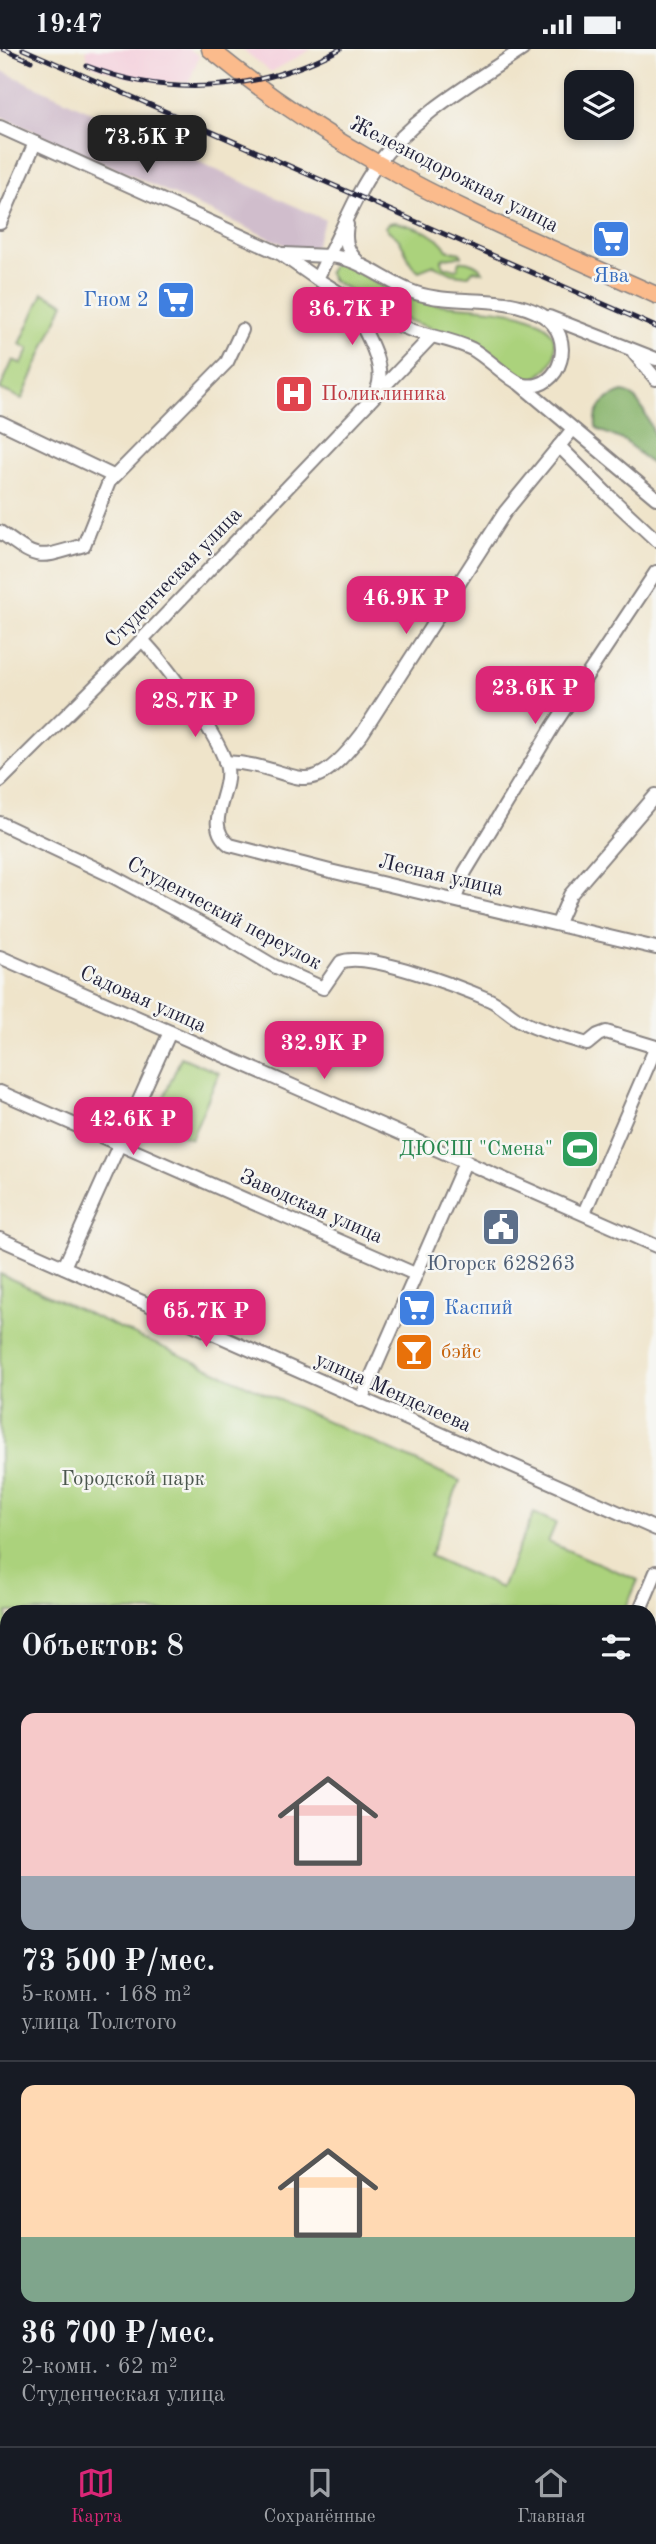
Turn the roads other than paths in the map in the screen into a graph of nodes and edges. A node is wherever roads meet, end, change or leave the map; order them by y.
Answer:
1 (210, 49) edge
2 (523, 49) edge
3 (0, 127) edge
4 (35, 143) junction
5 (378, 164) junction
6 (349, 218) junction
7 (0, 223) edge
8 (281, 254) junction
9 (328, 256) junction
10 (361, 265) junction
11 (317, 279) junction
12 (656, 295) edge
13 (347, 297) junction
14 (541, 314) junction
15 (242, 330) dead end
16 (432, 336) junction
17 (623, 345) junction
18 (656, 359) edge
19 (656, 380) edge
20 (520, 384) junction
21 (372, 398) junction
22 (0, 422) edge
23 (573, 429) junction
24 (559, 446) junction
25 (113, 476) junction
26 (656, 498) edge
27 (0, 532) edge
28 (656, 540) edge
29 (656, 572) edge
30 (142, 640) junction
31 (225, 762) junction
32 (0, 781) edge
33 (656, 795) edge
34 (0, 823) edge
35 (455, 899) junction
36 (558, 923) junction
37 (656, 948) edge
38 (0, 957) edge
39 (170, 1032) junction
40 (656, 1047) edge
41 (0, 1092) edge
42 (120, 1144) junction
43 (466, 1160) junction
44 (584, 1213) junction
45 (0, 1239) edge
46 (656, 1246) edge
47 (65, 1267) junction
48 (415, 1274) junction
49 (360, 1399) junction
50 (656, 1529) edge
51 (656, 1572) edge
52 (642, 1605) edge

1 - 5 main road, Железнодорожная улица
2 - 5 street
3 - 4 street
4 - 7 street
4 - 8 street
5 - 6 street
5 - 12 main road, Железнодорожная улица
6 - 9 street
6 - 10 street
8 - 9 street
8 - 11 street
9 - 10 street
9 - 11 street
10 - 14 street
11 - 13 street
13 - 16 street
13 - 21 street
14 - 17 street
14 - 20 street
15 - 25 street
16 - 20 street
16 - 21 street, Студенческая улица
17 - 18 street
17 - 19 street
20 - 23 street
21 - 30 street, Студенческая улица
22 - 25 street
23 - 24 street
23 - 26 street
24 - 28 street
24 - 31 street
25 - 27 street
29 - 35 street
30 - 31 street
30 - 32 street, Студенческая улица
31 - 35 street, Лесная улица
33 - 36 street
34 - 40 street, Студенческий переулок
35 - 36 street, Лесная улица
36 - 37 street, Лесная улица
38 - 39 street, Садовая улица
39 - 42 street
39 - 43 street, Садовая улица
40 - 44 street
41 - 42 street, Заводская улица
42 - 47 street
42 - 48 street, Заводская улица
43 - 44 street, Садовая улица
43 - 48 street
44 - 46 street, Садовая улица
45 - 47 street, улица Менделеева
47 - 49 street, улица Менделеева
48 - 49 street
49 - 50 street, улица Менделеева
51 - 52 street

